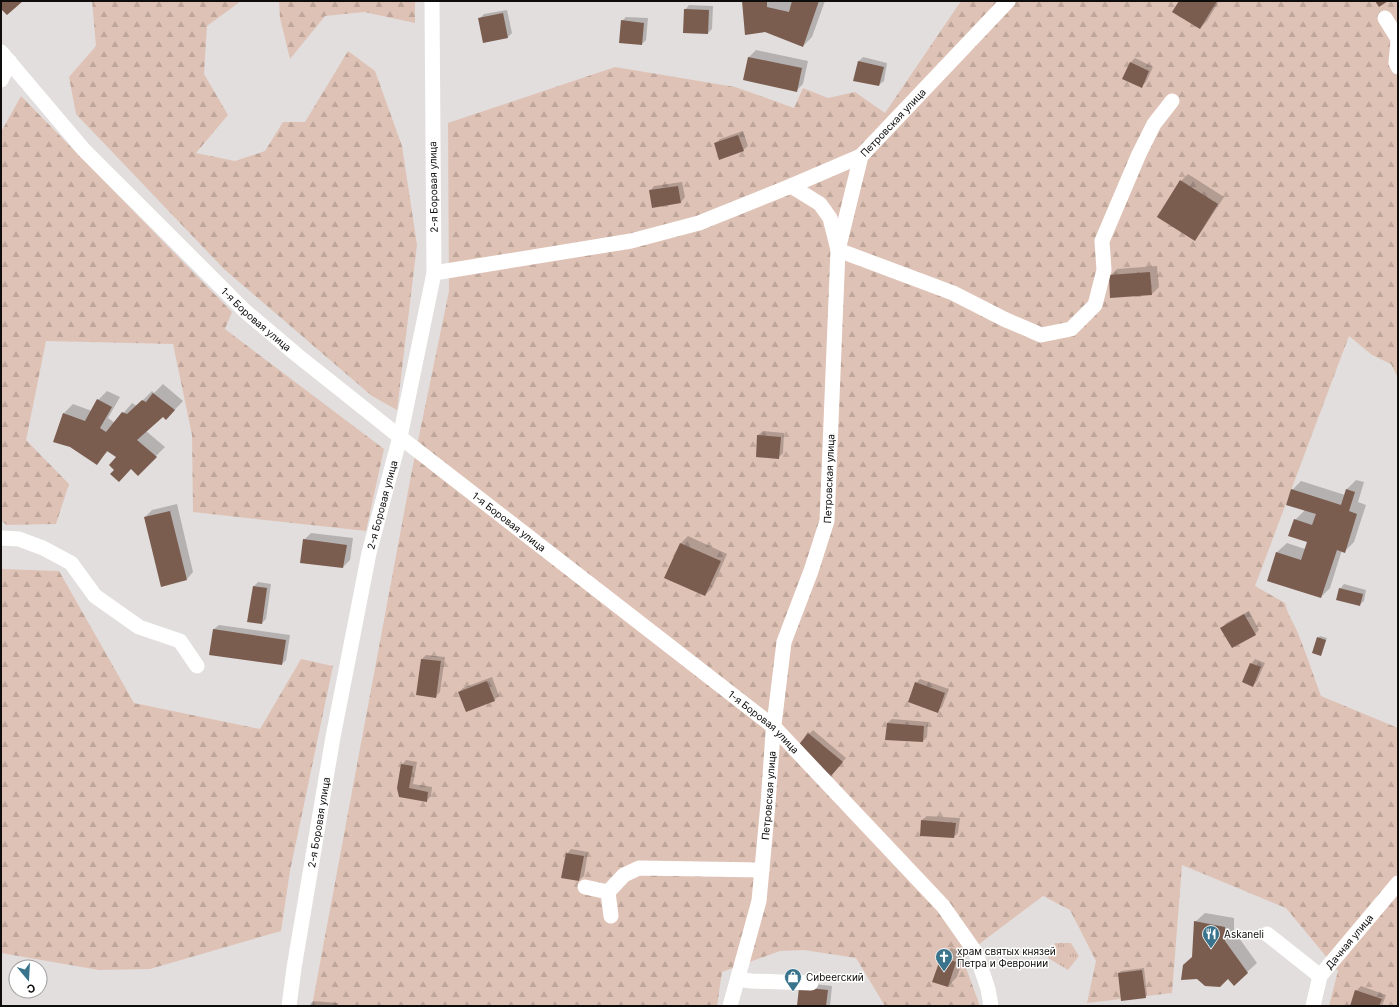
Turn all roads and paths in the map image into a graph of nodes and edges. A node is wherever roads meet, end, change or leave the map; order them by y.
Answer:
1 (432, 1) edge
2 (1008, 1) edge
3 (1385, 18) dead end
4 (6, 57) edge
5 (1398, 66) edge
6 (1, 80) edge
7 (1172, 101) dead end
8 (861, 156) junction
9 (791, 186) junction
10 (838, 250) junction
11 (434, 273) junction
12 (400, 437) junction
13 (1, 538) edge
14 (198, 666) dead end
15 (774, 727) junction
16 (762, 870) junction
17 (1398, 883) edge
18 (585, 887) dead end
19 (608, 892) junction
20 (611, 916) dead end
21 (1267, 934) dead end
22 (1320, 976) junction
23 (738, 979) junction
24 (811, 983) dead end
25 (289, 1006) edge
26 (730, 1006) edge
27 (991, 1006) edge
28 (1313, 1006) edge

1 - 11 street, 2-я Боровая улица
2 - 8 street, Петровская улица
3 - 5 street
4 - 6 street
4 - 12 street, 1-я Боровая улица
7 - 10 street
8 - 9 street
8 - 10 street, Петровская улица
9 - 10 street
9 - 11 street
10 - 15 street, Петровская улица
11 - 12 street, 2-я Боровая улица
12 - 15 street, 1-я Боровая улица
12 - 25 street, 2-я Боровая улица
13 - 14 street
15 - 16 street, Петровская улица
15 - 27 street, 1-я Боровая улица
16 - 19 street
16 - 23 street, Петровская улица
17 - 22 street, Дачная улица
18 - 19 street
19 - 20 street
21 - 22 street
22 - 28 street, Дачная улица
23 - 24 street
23 - 26 street, Петровская улица

